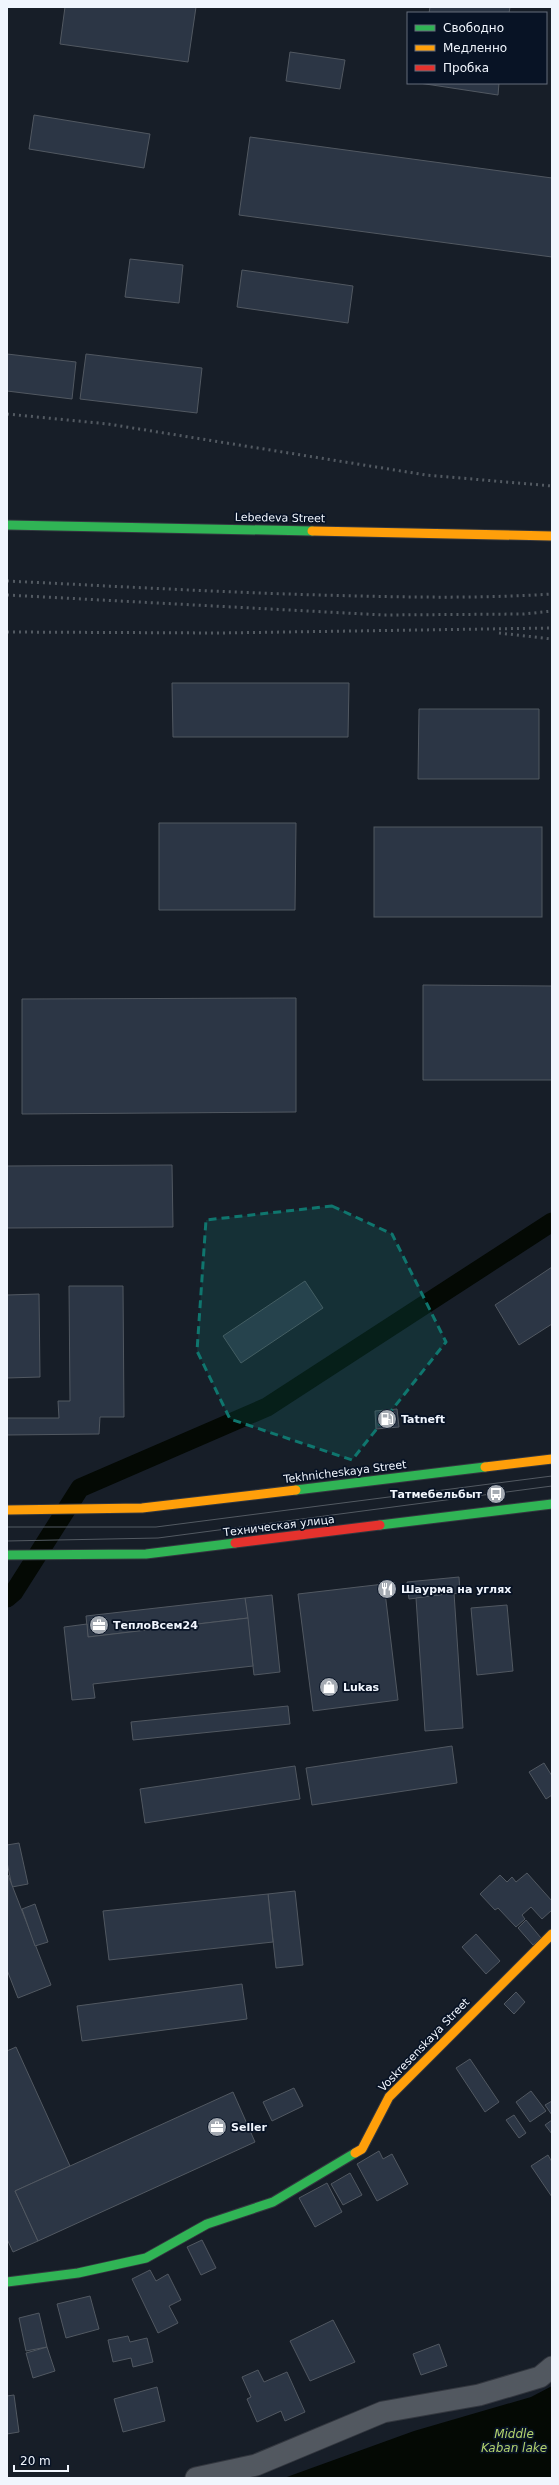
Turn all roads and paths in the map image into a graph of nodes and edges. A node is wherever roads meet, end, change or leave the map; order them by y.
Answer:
1 (7, 525) edge
2 (552, 536) edge
3 (552, 1459) edge
4 (552, 1504) edge
5 (7, 1510) edge
6 (7, 1555) edge
7 (552, 1934) edge
8 (7, 2282) edge
9 (552, 2367) edge
10 (196, 2478) edge

1 - 2 street, Lebedeva Street
3 - 5 street, Tekhnicheskaya Street
4 - 6 street, Техническая улица
7 - 8 street, Voskresenskaya Street
9 - 10 street

